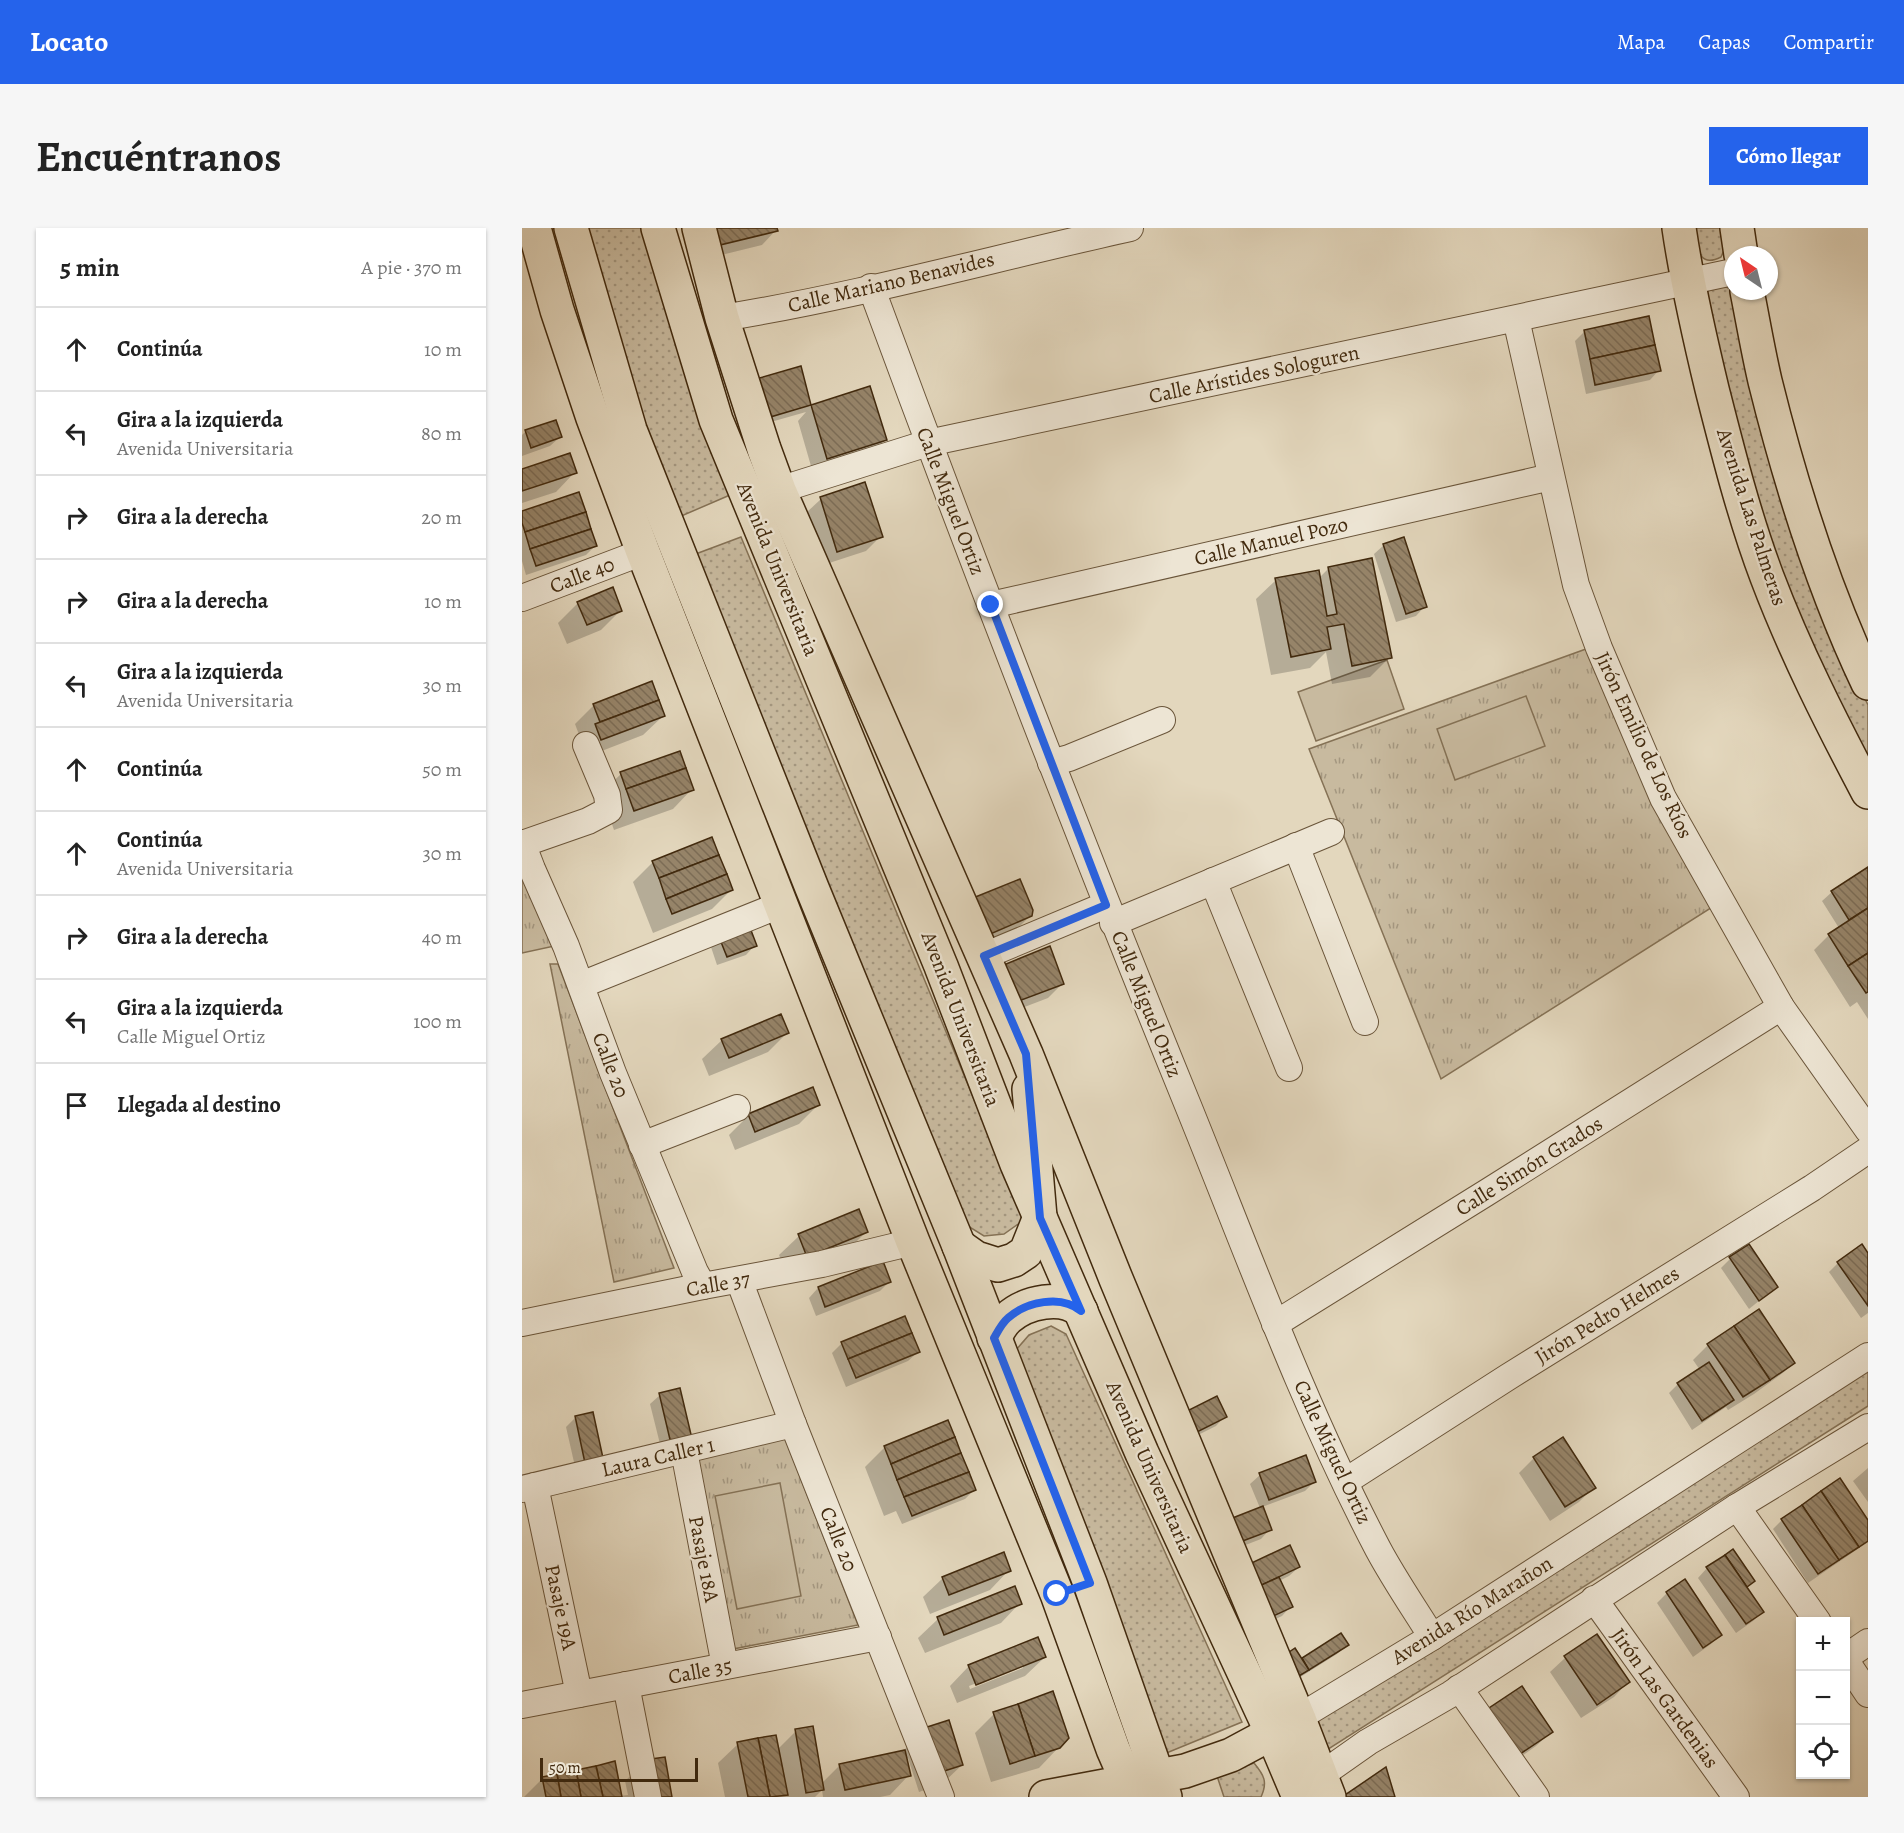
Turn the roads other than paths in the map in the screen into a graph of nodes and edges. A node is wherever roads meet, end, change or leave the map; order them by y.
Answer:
1 (534, 228) edge
2 (571, 228) edge
3 (658, 228) edge
4 (699, 228) edge
5 (1130, 228) edge
6 (1679, 228) edge
7 (1737, 228) edge
8 (1740, 246) edge
9 (1724, 274) edge
10 (1686, 282) junction
11 (871, 287) junction
12 (1749, 300) edge
13 (722, 318) junction
14 (1516, 320) junction
15 (928, 443) junction
16 (1551, 477) junction
17 (779, 490) junction
18 (643, 552) junction
19 (522, 598) edge
20 (991, 605) junction
21 (1868, 682) edge
22 (1162, 720) dead end
23 (586, 745) dead end
24 (1051, 763) junction
25 (1868, 792) edge
26 (1331, 832) dead end
27 (522, 843) edge
28 (1296, 846) junction
29 (1213, 881) junction
30 (780, 905) junction
31 (1110, 914) junction
32 (984, 956) junction
33 (581, 985) junction
34 (1781, 1006) junction
35 (1365, 1022) dead end
36 (1026, 1054) junction
37 (1289, 1068) dead end
38 (737, 1108) dead end
39 (1868, 1130) edge
40 (642, 1145) junction
41 (1868, 1150) edge
42 (1040, 1218) junction
43 (913, 1242) junction
44 (959, 1246) junction
45 (739, 1280) junction
46 (703, 1286) junction
47 (1081, 1311) junction
48 (522, 1323) edge
49 (1275, 1323) junction
50 (994, 1338) junction
51 (1868, 1356) edge
52 (793, 1424) junction
53 (1868, 1427) edge
54 (684, 1451) junction
55 (1346, 1481) junction
56 (528, 1487) edge
57 (1737, 1507) junction
58 (1090, 1583) junction
59 (1057, 1594) junction
60 (1594, 1599) junction
61 (1814, 1617) edge
62 (878, 1637) junction
63 (1432, 1637) junction
64 (1868, 1642) edge
65 (1850, 1655) edge
66 (725, 1666) junction
67 (1850, 1667) edge
68 (626, 1685) junction
69 (1459, 1688) junction
70 (579, 1694) junction
71 (1868, 1694) edge
72 (522, 1705) edge
73 (1285, 1726) junction
74 (1146, 1788) edge
75 (1307, 1792) edge
76 (648, 1797) edge
77 (941, 1797) edge
78 (1047, 1797) edge
79 (1536, 1797) edge
80 (1736, 1797) edge

1 - 18 main road
2 - 44 main road
3 - 42 main road, Avenida Universitaria
4 - 13 main road, Avenida Universitaria
5 - 11 street, Calle Mariano Benavides
6 - 10 main road, Avenida Las Palmeras
7 - 8 main road
9 - 10 street, Calle Arístides Sologuren
10 - 14 street, Calle Arístides Sologuren
10 - 25 main road, Avenida Las Palmeras
11 - 13 street, Calle Mariano Benavides
11 - 15 street, Calle Miguel Ortiz
12 - 21 main road
13 - 17 main road, Avenida Universitaria
14 - 15 street, Calle Arístides Sologuren
14 - 16 street, Jirón Emilio de Los Ríos
15 - 17 street, Calle Arístides Sologuren
15 - 20 street, Calle Miguel Ortiz
16 - 20 street, Calle Manuel Pozo
16 - 34 street, Jirón Emilio de Los Ríos
17 - 32 main road, Avenida Universitaria
18 - 19 street, Calle 40
18 - 30 main road
20 - 24 street, Calle Miguel Ortiz
22 - 24 street
23 - 27 street
24 - 31 street, Calle Miguel Ortiz
26 - 28 street
27 - 33 street, Calle 20
28 - 29 street
28 - 35 street
29 - 31 street
29 - 37 street
30 - 33 street
30 - 43 main road
31 - 32 street
31 - 49 street, Calle Miguel Ortiz
32 - 36 main road, Avenida Universitaria
33 - 40 street, Calle 20
34 - 39 street, Jirón Emilio de Los Ríos
34 - 49 street, Calle Simón Grados
36 - 42 main road
36 - 73 main road, Avenida Universitaria
38 - 40 street
40 - 46 street, Calle 20
41 - 55 street, Jirón Pedro Helmes
42 - 44 main road
42 - 47 main road, Avenida Universitaria
43 - 45 street, Calle 37
43 - 59 main road
44 - 50 main road
45 - 46 street, Calle 37
45 - 52 street, Calle 20
46 - 48 street, Calle 37
47 - 50 main road
47 - 73 main road, Avenida Universitaria
49 - 55 street, Calle Miguel Ortiz
50 - 58 main road
51 - 63 street, Avenida Río Marañon
52 - 54 street, Laura Caller 1
52 - 62 street, Calle 20
53 - 57 street
54 - 56 street, Laura Caller 1
54 - 66 street, Pasaje 18A
55 - 63 street, Calle Miguel Ortiz
56 - 70 street, Pasaje 19A
57 - 60 street
57 - 61 street
58 - 59 main road
58 - 74 main road
59 - 74 main road
60 - 69 street
60 - 80 street, Jirón Las Gardenias
62 - 66 street, Calle 35
62 - 77 street, Calle 20
63 - 73 street, Avenida Río Marañon
64 - 65 street
66 - 68 street, Calle 35
67 - 71 street
68 - 70 street, Calle 35
68 - 76 street
69 - 75 street
69 - 79 street
70 - 72 street, Calle 35
73 - 74 main road, Avenida Río Marañon
73 - 75 main road, Avenida Universitaria
74 - 78 main road, Avenida Río Marañon

